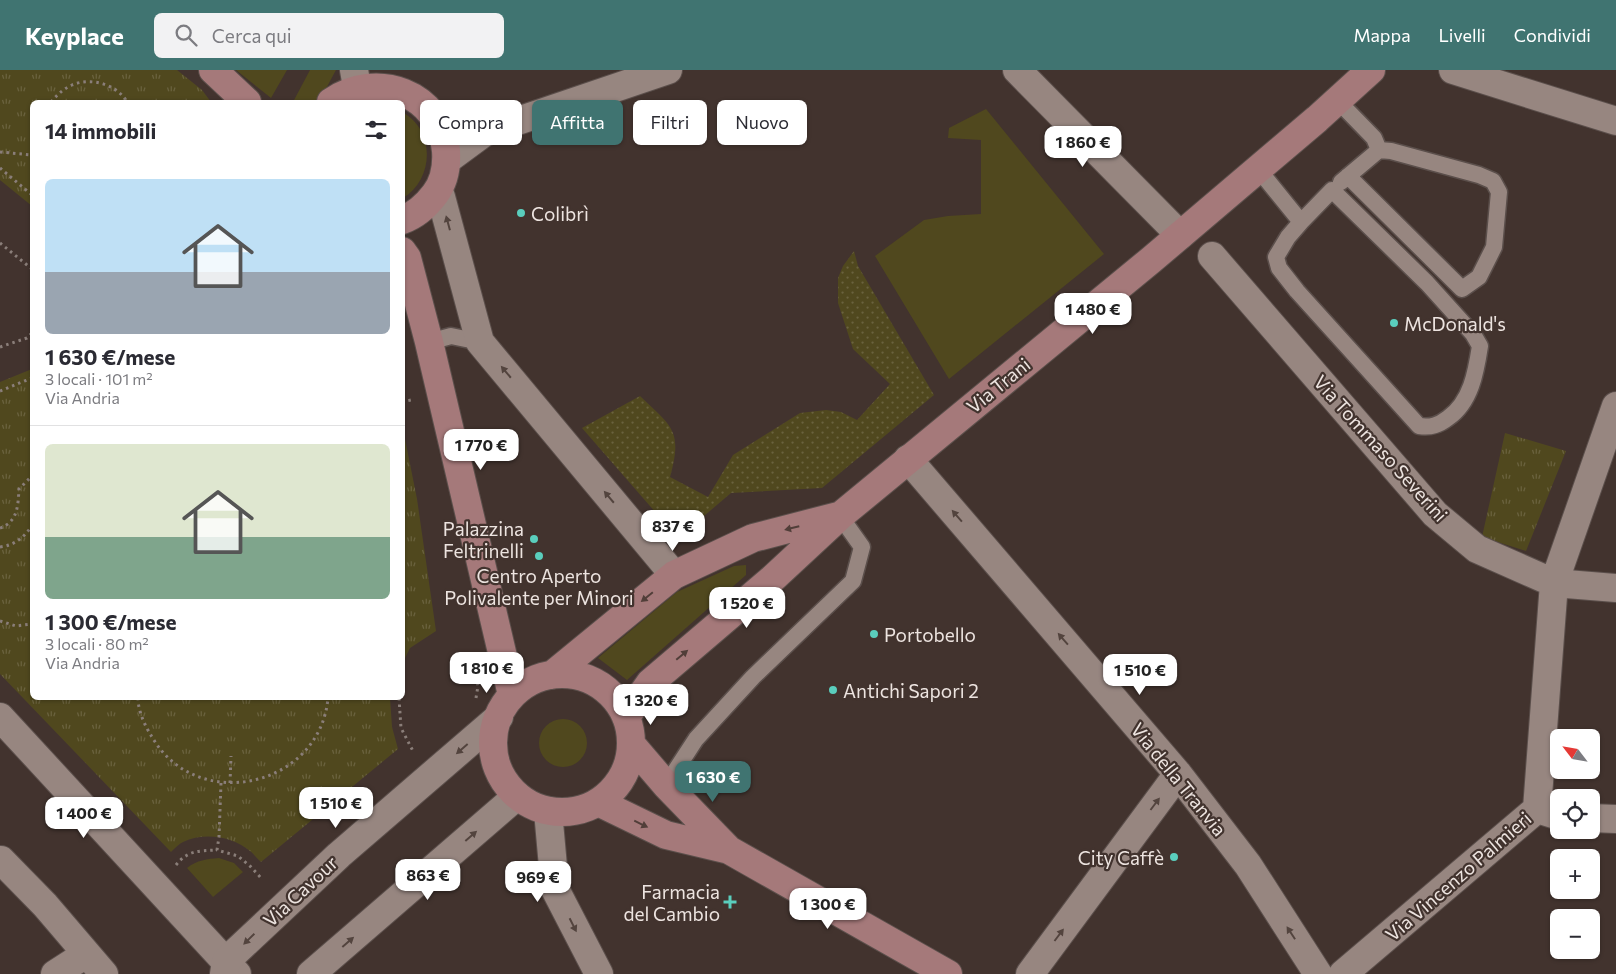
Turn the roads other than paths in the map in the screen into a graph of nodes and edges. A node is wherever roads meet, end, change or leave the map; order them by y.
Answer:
1 (213, 70) edge
2 (668, 70) edge
3 (1017, 70) edge
4 (1371, 70) edge
5 (1453, 70) edge
6 (355, 79) edge
7 (1342, 87) edge
8 (245, 100) edge
9 (334, 100) edge
10 (421, 100) edge
11 (522, 119) edge
12 (1616, 121) edge
13 (446, 145) edge
14 (467, 145) edge
15 (1379, 150) junction
16 (447, 160) junction
17 (1258, 169) junction
18 (1348, 176) junction
19 (1332, 190) junction
20 (441, 197) dead end
21 (407, 218) edge
22 (1301, 222) junction
23 (1180, 235) junction
24 (405, 241) edge
25 (1212, 256) dead end
26 (405, 257) edge
27 (429, 342) junction
28 (480, 342) junction
29 (1616, 406) edge
30 (908, 459) junction
31 (840, 516) junction
32 (674, 575) junction
33 (1554, 583) junction
34 (1616, 588) edge
35 (552, 675) junction
36 (505, 706) junction
37 (0, 717) edge
38 (626, 717) junction
39 (631, 744) junction
40 (1178, 774) junction
41 (666, 785) junction
42 (517, 796) junction
43 (598, 802) junction
44 (548, 811) junction
45 (1548, 812) edge
46 (1600, 818) edge
47 (1616, 819) edge
48 (729, 850) junction
49 (0, 860) edge
50 (95, 964) edge
51 (229, 970) edge
52 (55, 974) edge
53 (311, 974) edge
54 (599, 974) edge
55 (948, 974) edge
56 (1030, 974) edge
57 (1318, 974) edge
58 (1343, 974) edge

1 - 8 main road
2 - 11 street
3 - 23 street
4 - 7 main road, Via Trani
5 - 12 street
6 - 9 main road
6 - 10 main road
7 - 15 lane
7 - 17 main road, Via Trani
13 - 16 main road
14 - 16 street
15 - 18 lane
15 - 18 lane
16 - 21 main road
17 - 22 lane
17 - 23 main road, Via Trani
18 - 19 lane
19 - 22 lane
19 - 22 lane
28 -> 20 street
21 - 24 main road
23 - 30 main road, Via Trani
25 - 33 street, Via Tommaso Severini
26 - 27 main road
27 - 28 lane
27 - 36 main road
32 -> 28 street
29 - 33 street, Via Vincenzo Palmieri
30 - 31 main road, Via Trani
40 -> 30 street, Via della Tranvia
31 -> 32 main road, Via Trani
38 -> 31 main road, Via Trani
31 - 41 lane
32 -> 35 main road, Via Trani
33 - 34 street, Via Tommaso Severini
33 - 45 street, Via Vincenzo Palmieri
35 - 36 main road
35 - 38 main road
36 - 42 main road
36 -> 51 street, Via Cavour
37 - 51 street
38 - 39 main road
39 - 41 main road
39 - 43 main road
56 -> 40 street
57 -> 40 street, Via della Tranvia
41 - 48 main road
42 - 44 main road
53 -> 42 street
43 - 44 main road
43 -> 48 main road
44 -> 54 street
45 - 58 street, Via Vincenzo Palmieri
46 - 47 street
48 - 55 main road
49 - 50 street
50 - 52 street

